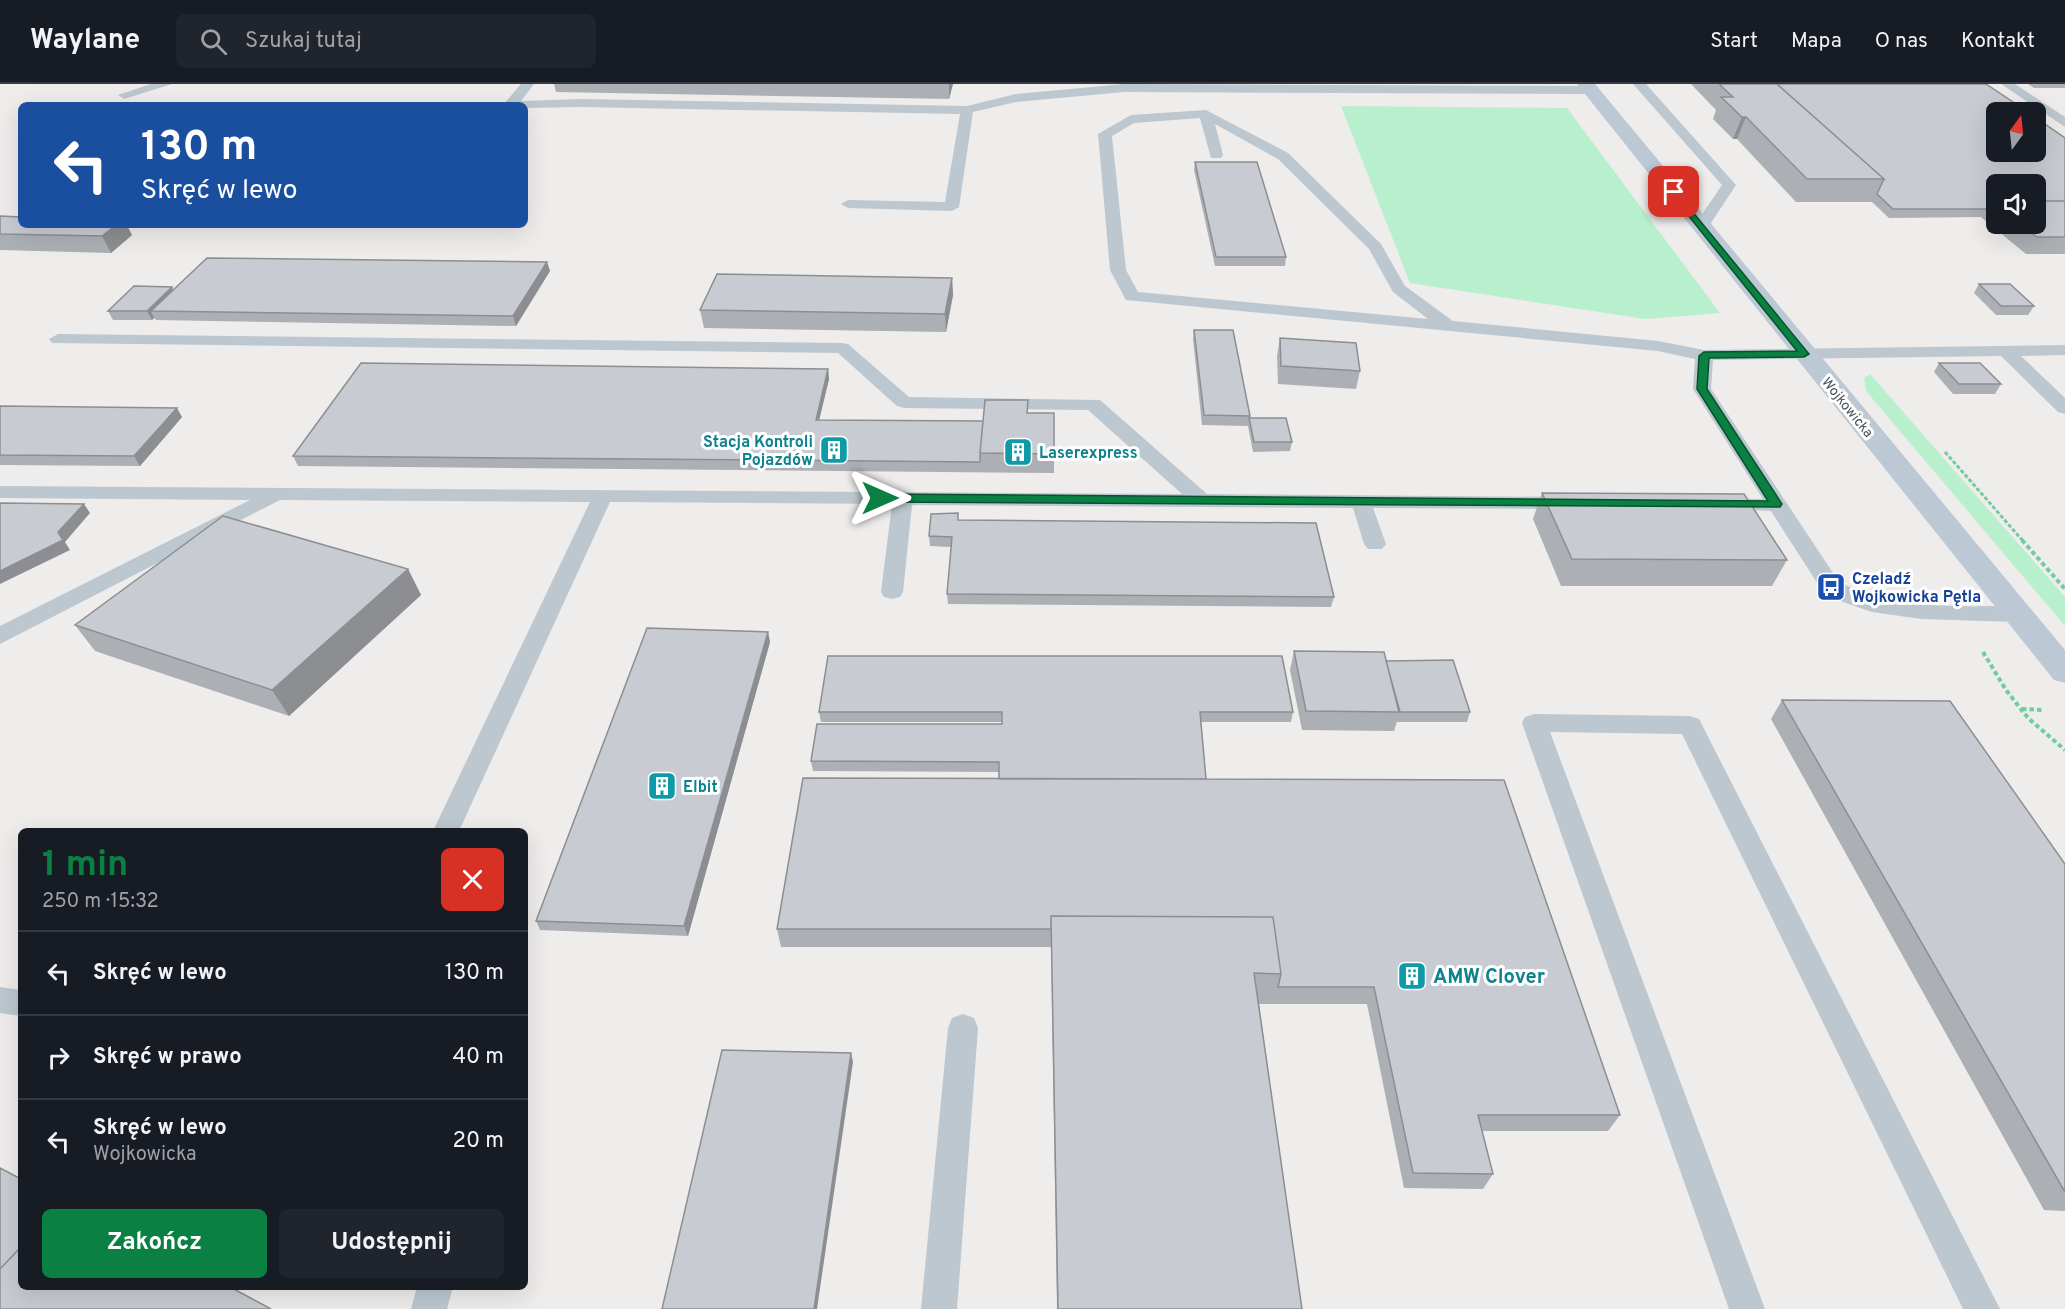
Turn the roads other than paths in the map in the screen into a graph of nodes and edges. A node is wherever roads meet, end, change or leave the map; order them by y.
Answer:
1 (166, 84) edge
2 (528, 84) edge
3 (1010, 84) edge
4 (1639, 84) edge
5 (2007, 84) edge
6 (1589, 87) edge
7 (124, 95) dead end
8 (1016, 98) junction
9 (513, 102) edge
10 (528, 105) edge
11 (967, 110) junction
12 (1206, 114) junction
13 (2065, 123) edge
14 (1216, 155) dead end
15 (848, 204) dead end
16 (1702, 226) junction
17 (1451, 327) junction
18 (58, 339) dead end
19 (2065, 350) edge
20 (2006, 351) junction
21 (1804, 354) junction
22 (1704, 356) junction
23 (2065, 408) edge
24 (0, 492) edge
25 (277, 494) junction
26 (603, 496) junction
27 (903, 498) junction
28 (1202, 500) junction
29 (1361, 502) junction
30 (1586, 503) edge
31 (1693, 504) edge
32 (1776, 504) junction
33 (1375, 544) dead end
34 (892, 592) dead end
35 (2017, 614) junction
36 (0, 636) edge
37 (2065, 672) edge
38 (447, 828) edge
39 (0, 1000) edge
40 (18, 1003) edge
41 (963, 1028) dead end
42 (434, 1290) edge
43 (429, 1309) edge
44 (939, 1309) edge
45 (1747, 1309) edge
46 (1982, 1309) edge

1 - 7 lane
2 - 9 lane
3 - 8 lane
4 - 16 lane
5 - 13 lane
6 - 8 lane
6 - 16 street, Wojkowicka
8 - 11 lane
10 - 11 lane
11 - 15 lane
12 - 14 lane
12 - 17 lane
12 - 17 lane
16 - 21 street, Wojkowicka
17 - 22 lane
18 - 28 lane
19 - 20 lane
20 - 21 lane
20 - 23 lane
21 - 22 lane
21 - 35 street, Wojkowicka
22 - 32 lane
24 - 25 lane
25 - 26 lane
25 - 36 lane
26 - 27 lane
26 - 38 lane
27 - 28 lane
27 - 34 lane
28 - 29 lane
29 - 30 lane
29 - 33 lane
31 - 32 lane
32 - 35 lane
35 - 37 street, Wojkowicka
39 - 40 lane
41 - 44 lane
42 - 43 lane
45 - 46 lane

